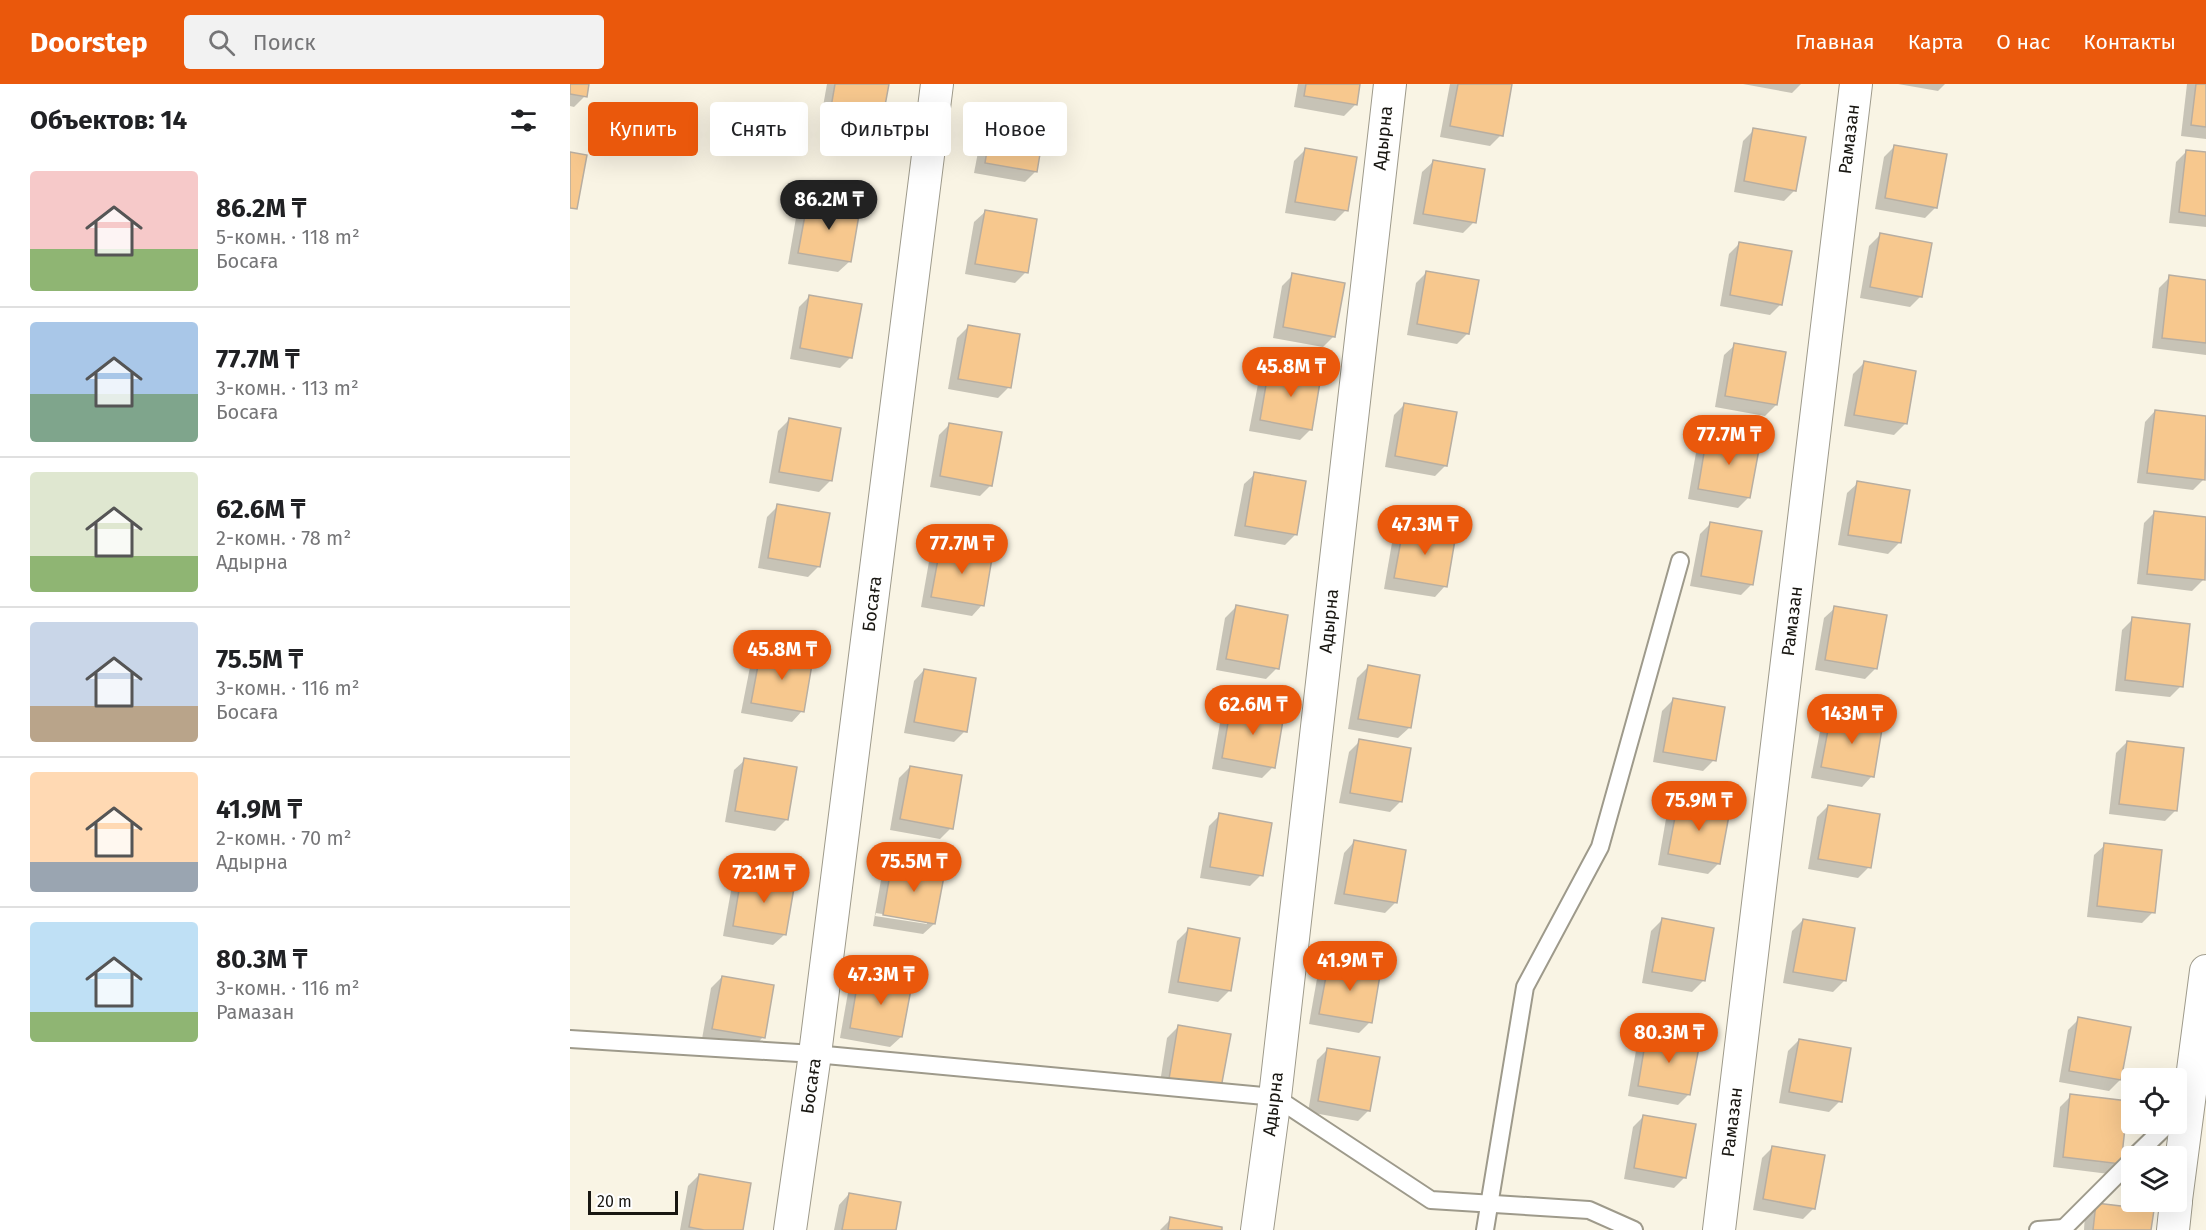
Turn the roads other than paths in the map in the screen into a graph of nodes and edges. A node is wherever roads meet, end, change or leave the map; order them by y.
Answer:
1 (937, 84) edge
2 (1390, 84) edge
3 (1856, 84) edge
4 (1680, 561) dead end
5 (2206, 971) edge
6 (570, 1039) edge
7 (815, 1054) junction
8 (2187, 1068) edge
9 (1275, 1097) junction
10 (2157, 1134) edge
11 (2145, 1146) edge
12 (2121, 1171) edge
13 (1488, 1204) junction
14 (2175, 1212) edge
15 (2063, 1229) edge
16 (790, 1230) edge
17 (1257, 1230) edge
18 (1485, 1230) edge
19 (1634, 1230) edge
20 (1719, 1230) edge
21 (2038, 1230) edge
22 (2173, 1230) edge

1 - 7 street, Босаға
2 - 9 street, Адырна
3 - 20 street, Рамазан
4 - 13 lane
5 - 8 street
6 - 7 lane
7 - 9 lane
7 - 16 street, Босаға
9 - 13 lane
9 - 17 street, Адырна
10 - 11 lane
12 - 15 lane
13 - 18 lane
13 - 19 lane
14 - 22 street
15 - 21 lane

